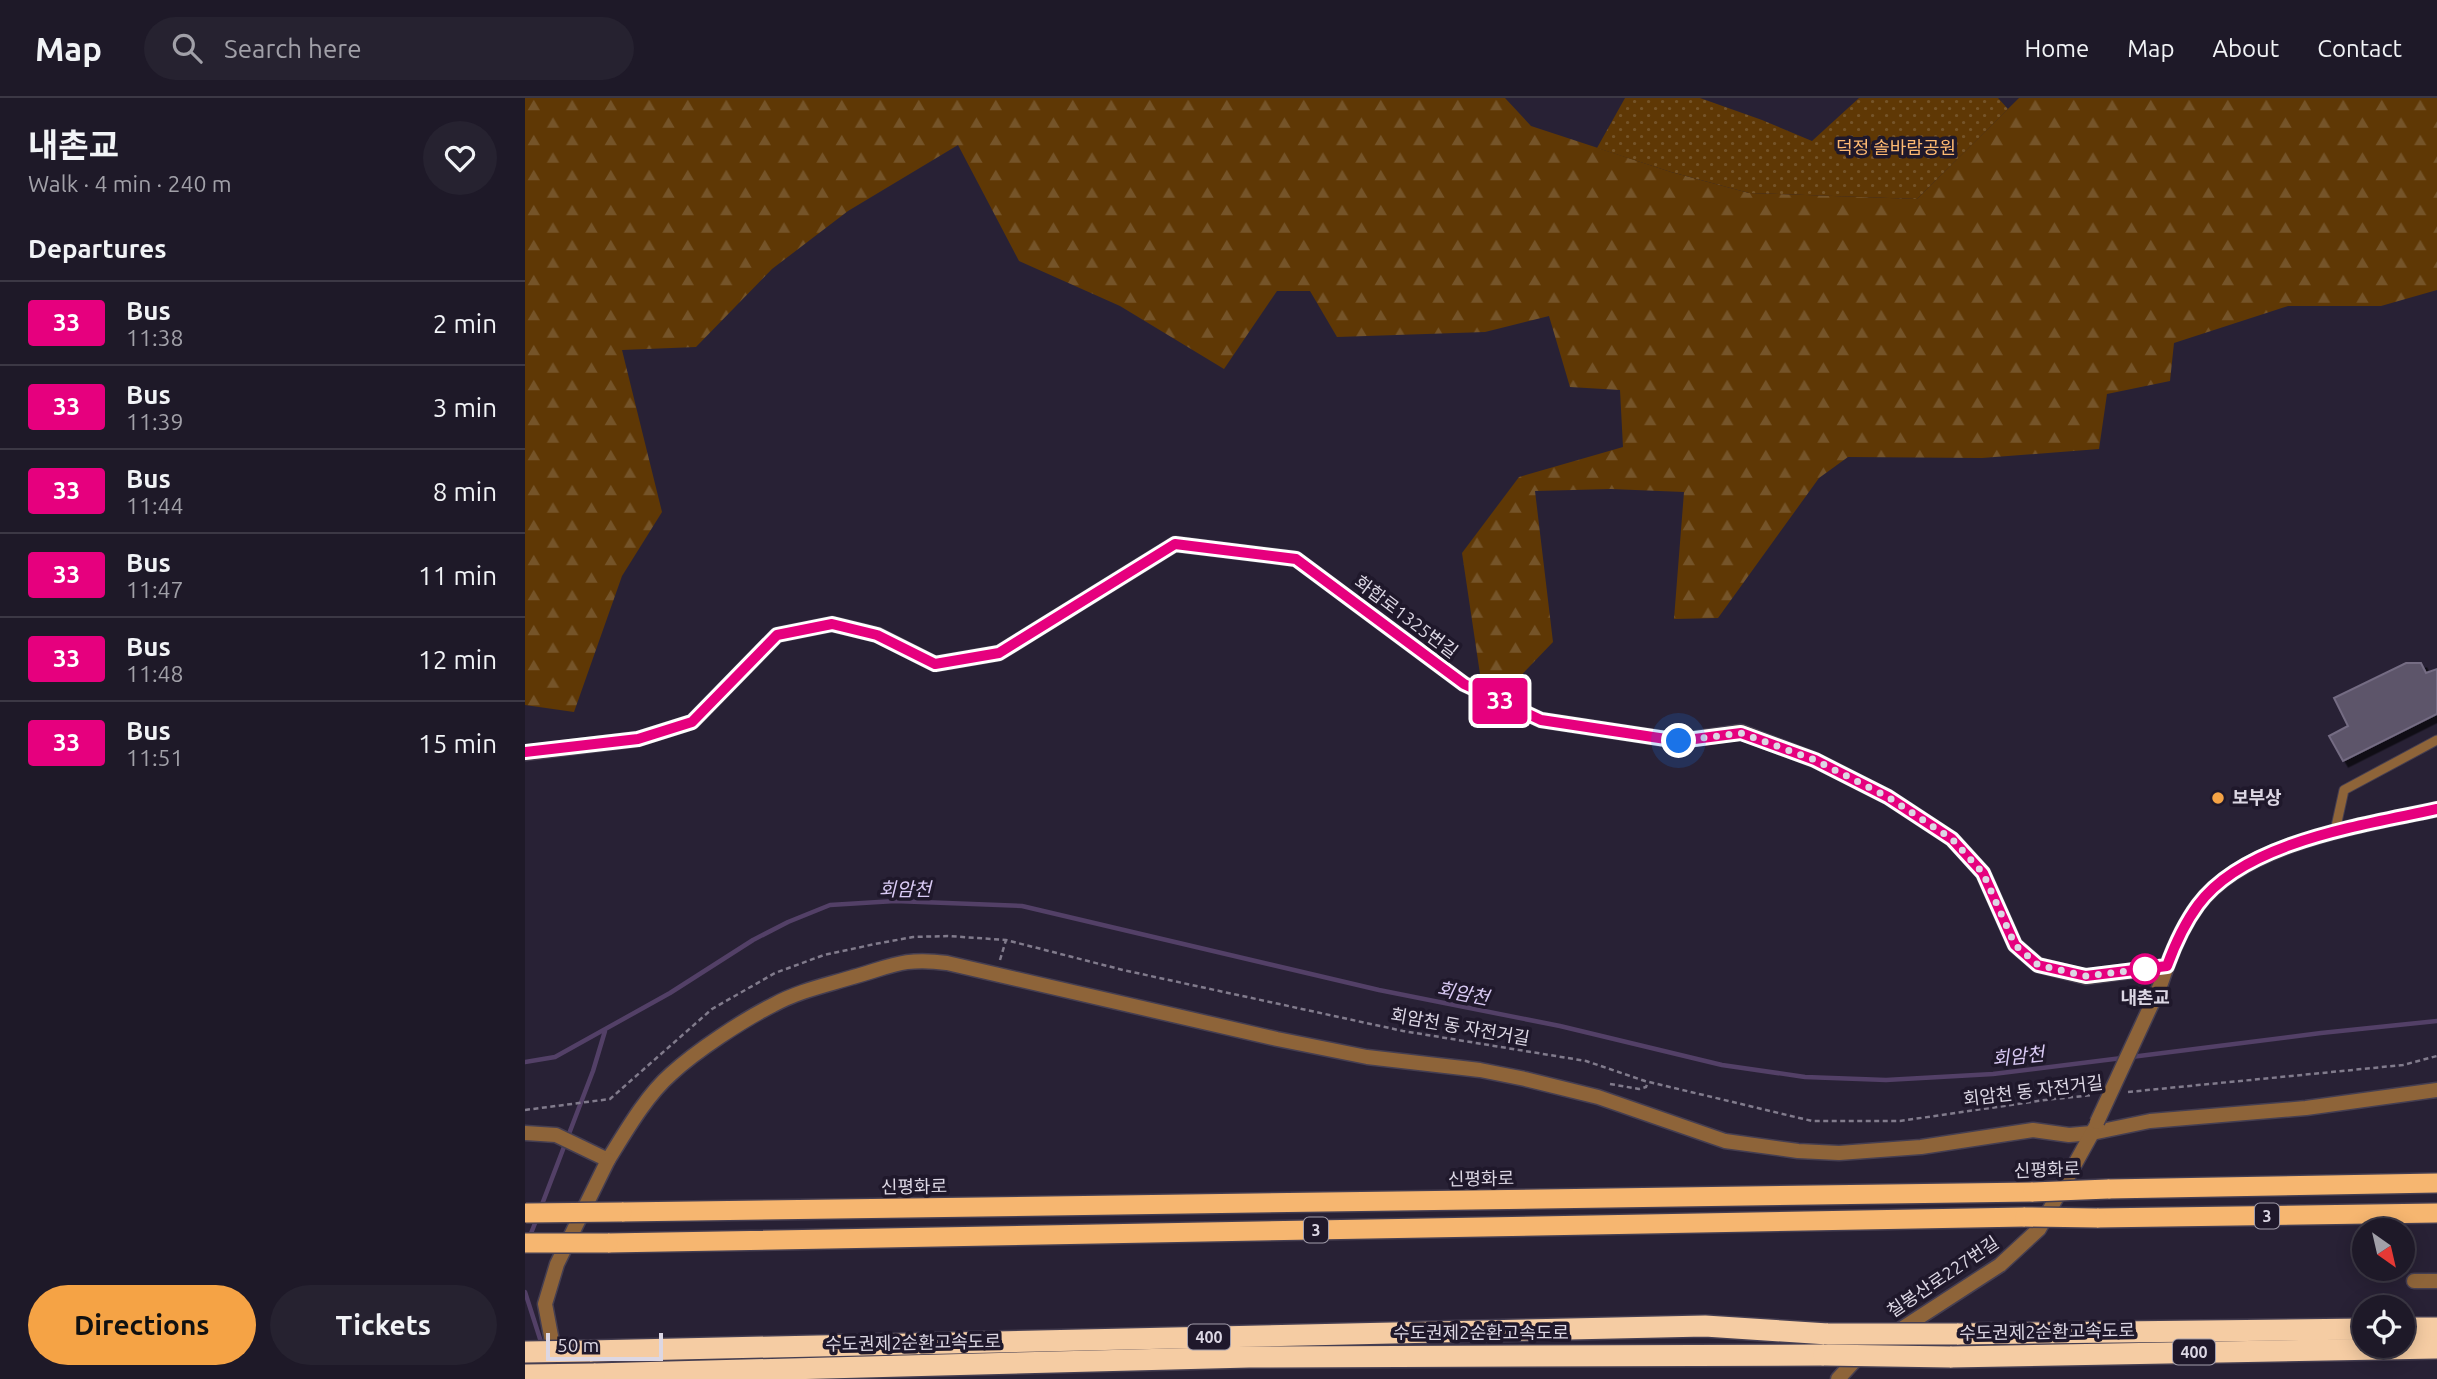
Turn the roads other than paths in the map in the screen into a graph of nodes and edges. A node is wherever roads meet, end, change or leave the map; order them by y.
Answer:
1 (2437, 740) edge
2 (525, 752) edge
3 (2437, 809) edge
4 (2335, 831) junction
5 (2167, 966) junction
6 (2437, 1090) edge
7 (2095, 1128) junction
8 (525, 1133) edge
9 (603, 1157) junction
10 (2437, 1183) edge
11 (526, 1213) edge
12 (2437, 1213) edge
13 (525, 1242) edge
14 (2415, 1281) edge
15 (2437, 1281) edge
16 (2415, 1328) edge
17 (2437, 1328) edge
18 (2352, 1329) edge
19 (1826, 1345) junction
20 (2437, 1348) edge
21 (525, 1352) edge
22 (525, 1375) edge
23 (562, 1379) edge
24 (1838, 1379) edge

1 - 4 lane
2 - 5 street, 화합로1325번길
3 - 4 street
4 - 5 street
5 - 7 street, 칠봉산로227번길, bridge
6 - 7 street
7 - 9 street
7 - 24 street, 칠봉산로227번길
8 - 9 street
9 - 23 street
10 - 11 highway, 신평화로 / 3, bridge
12 - 13 highway, 3, bridge
14 - 15 street
16 - 17 highway
18 - 19 highway, 수도권제2순환고속도로 / 400, bridge
19 - 20 highway, 수도권제2순환고속도로 / 400, bridge
19 - 21 highway, 수도권제2순환고속도로 / 400, bridge
19 - 22 highway, 수도권제2순환고속도로 / 400, bridge

